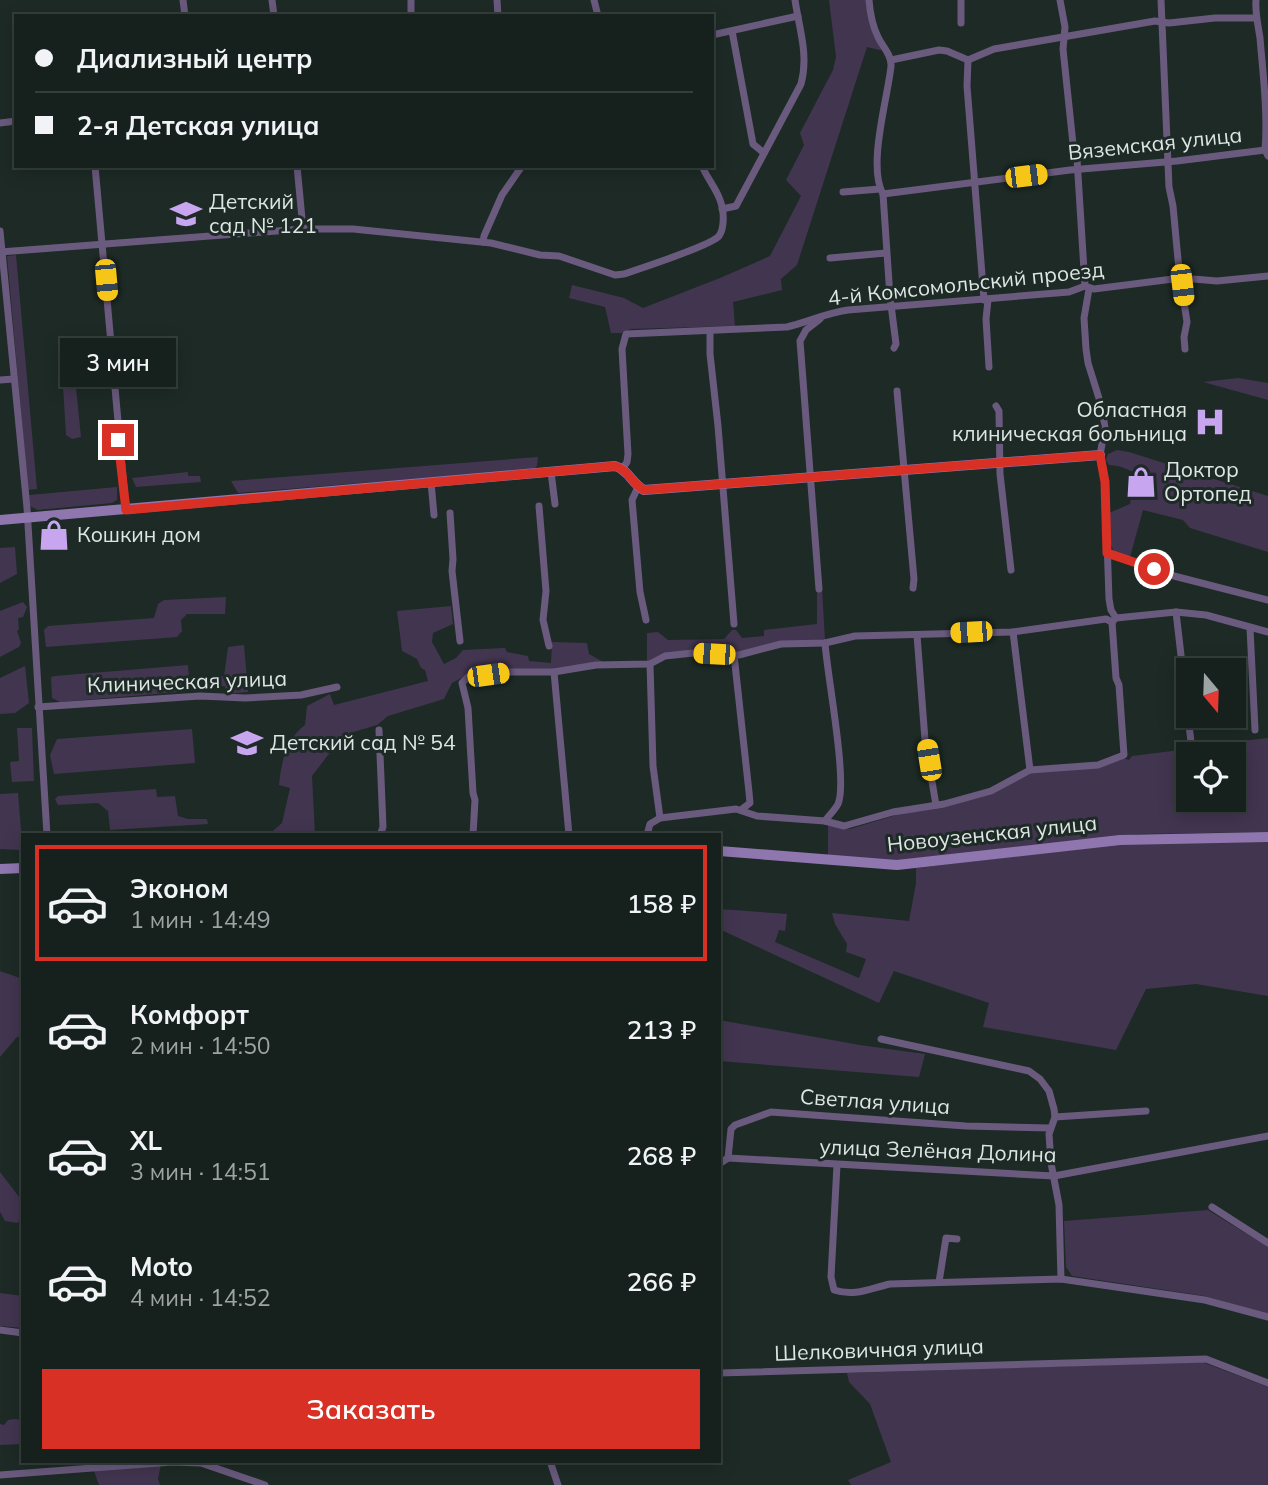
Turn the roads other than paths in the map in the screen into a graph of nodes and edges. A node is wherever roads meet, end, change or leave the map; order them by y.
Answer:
1 (795, 0) edge
2 (869, 0) edge
3 (961, 0) edge
4 (1060, 0) edge
5 (1161, 0) edge
6 (1256, 0) edge
7 (798, 16) junction
8 (1256, 20) junction
9 (1266, 21) dead end
10 (961, 23) dead end
11 (1163, 23) junction
12 (732, 31) junction
13 (714, 35) edge
14 (1064, 37) junction
15 (891, 60) junction
16 (968, 60) junction
17 (764, 153) junction
18 (1266, 153) edge
19 (1169, 162) junction
20 (95, 168) edge
21 (297, 168) edge
22 (521, 168) edge
23 (703, 168) edge
24 (1078, 170) junction
25 (975, 182) junction
26 (842, 191) dead end
27 (882, 192) junction
28 (722, 209) junction
29 (303, 229) junction
30 (0, 231) edge
31 (483, 242) junction
32 (103, 244) junction
33 (1, 252) edge
34 (887, 253) junction
35 (830, 258) dead end
36 (1268, 276) edge
37 (1181, 278) junction
38 (1087, 287) junction
39 (986, 300) junction
40 (891, 306) junction
41 (821, 315) junction
42 (710, 331) junction
43 (894, 348) dead end
44 (1185, 349) dead end
45 (989, 367) dead end
46 (14, 379) junction
47 (0, 380) edge
48 (897, 391) dead end
49 (996, 407) dead end
50 (1100, 455) junction
51 (1001, 464) junction
52 (623, 468) junction
53 (551, 472) junction
54 (904, 472) junction
55 (811, 478) junction
56 (431, 482) junction
57 (722, 485) junction
58 (638, 487) junction
59 (555, 504) dead end
60 (539, 506) dead end
61 (126, 510) junction
62 (450, 513) dead end
63 (434, 515) dead end
64 (27, 517) junction
65 (0, 520) edge
66 (1107, 553) junction
67 (1011, 570) dead end
68 (913, 588) dead end
69 (819, 589) dead end
70 (1268, 600) edge
71 (1176, 612) junction
72 (646, 620) dead end
73 (1111, 620) junction
74 (734, 624) dead end
75 (1250, 628) junction
76 (1013, 632) junction
77 (1268, 632) edge
78 (916, 635) junction
79 (460, 641) dead end
80 (825, 643) junction
81 (549, 646) dead end
82 (734, 655) junction
83 (650, 664) junction
84 (554, 672) junction
85 (337, 687) dead end
86 (38, 707) junction
87 (379, 730) dead end
88 (1255, 730) dead end
89 (1191, 742) dead end
90 (1030, 770) junction
91 (936, 805) junction
92 (742, 809) junction
93 (660, 818) junction
94 (825, 821) junction
95 (47, 833) edge
96 (381, 833) edge
97 (473, 833) edge
98 (569, 833) edge
99 (648, 833) edge
100 (1268, 837) edge
101 (721, 851) edge
102 (21, 868) edge
103 (0, 869) edge
104 (881, 1039) dead end
105 (1146, 1111) dead end
106 (1055, 1117) junction
107 (1050, 1128) junction
108 (1268, 1136) edge
109 (728, 1158) junction
110 (721, 1163) edge
111 (837, 1165) junction
112 (1054, 1176) junction
113 (1212, 1207) dead end
114 (957, 1239) dead end
115 (1268, 1243) edge
116 (1061, 1279) junction
117 (939, 1282) junction
118 (1268, 1317) edge
119 (0, 1330) edge
120 (21, 1333) edge
121 (721, 1373) edge
122 (1268, 1383) edge
123 (159, 1463) edge
124 (201, 1463) edge
125 (551, 1463) edge
126 (0, 1475) edge
127 (265, 1485) edge
128 (558, 1485) edge

1 - 7 street
2 - 15 street
3 - 10 street
4 - 14 street
5 - 11 street
6 - 8 street
7 - 12 street
7 - 17 street
8 - 9 street
8 - 11 street
8 - 18 street
11 - 14 street
11 - 19 street
12 - 13 street
12 - 17 street
14 - 16 street
14 - 24 street
15 - 16 street
15 - 27 street
16 - 25 street
17 - 28 street
18 - 19 street, Вяземская улица
19 - 24 street, Вяземская улица
19 - 37 street
20 - 32 street
21 - 29 street
22 - 31 street
23 - 28 street
24 - 25 street, Вяземская улица
24 - 38 street
25 - 27 street, Вяземская улица
25 - 39 street
26 - 27 street, Вяземская улица
27 - 34 street
28 - 31 street
29 - 31 street
29 - 32 street
30 - 33 street
32 - 33 street
32 - 61 street
33 - 46 street
34 - 35 street
34 - 40 street
36 - 37 street, 4-й Комсомольский проезд
37 - 38 street, 4-й Комсомольский проезд
37 - 44 street
38 - 39 street, 4-й Комсомольский проезд
38 - 50 street
39 - 40 street, 4-й Комсомольский проезд
39 - 45 street
40 - 41 street, 4-й Комсомольский проезд
40 - 43 street
41 - 42 street, 4-й Комсомольский проезд
41 - 55 street
42 - 52 street, 4-й Комсомольский проезд
42 - 57 street
46 - 47 street
46 - 64 street
48 - 54 street
49 - 51 street
50 - 51 street
50 - 66 street
51 - 54 street
51 - 67 street
52 - 53 street
52 - 58 street
53 - 56 street
53 - 59 street
54 - 55 street
54 - 68 street
55 - 57 street
55 - 69 street
56 - 61 street
56 - 63 street
57 - 58 street
57 - 74 street
58 - 72 street
60 - 81 street
61 - 64 street
62 - 79 street
64 - 65 street
64 - 86 street
66 - 70 street
66 - 73 street
71 - 73 street
71 - 75 street
71 - 89 street
73 - 76 street
73 - 90 street, Новоузенская улица
75 - 77 street
75 - 88 street
76 - 78 street
76 - 90 street
78 - 80 street
78 - 91 street
80 - 82 street
80 - 94 street
82 - 83 street
82 - 92 street
83 - 84 street
83 - 93 street
84 - 97 street
84 - 98 street
85 - 86 street, Клиническая улица
86 - 95 street
87 - 96 street
90 - 91 street, Новоузенская улица
91 - 94 street, Новоузенская улица
92 - 93 street, Новоузенская улица
92 - 94 street, Новоузенская улица
93 - 99 street
100 - 101 street, Новоузенская улица
102 - 103 street
104 - 106 street
105 - 106 street
106 - 107 street
107 - 109 street, Светлая улица
107 - 112 street
108 - 112 street, улица Зелёная Долина
109 - 110 street
109 - 111 street, улица Зелёная Долина
111 - 112 street, улица Зелёная Долина
111 - 117 street
112 - 116 street
113 - 115 street
114 - 117 street
116 - 117 street
116 - 118 street
119 - 120 street
121 - 122 street, Шелковичная улица
123 - 126 street
124 - 127 street
125 - 128 street

